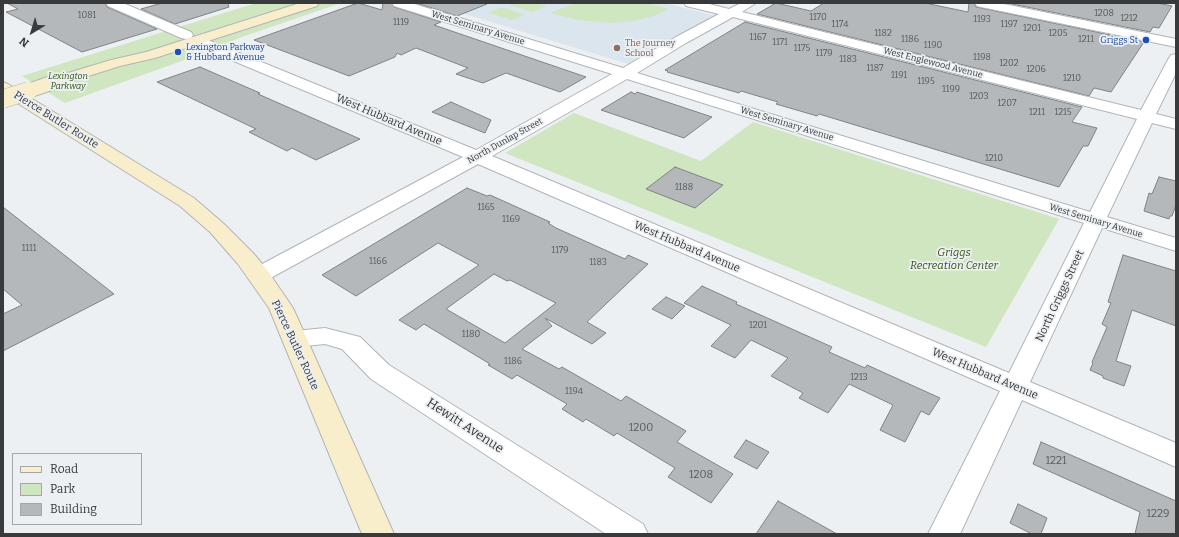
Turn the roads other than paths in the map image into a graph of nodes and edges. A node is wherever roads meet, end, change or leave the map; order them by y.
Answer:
1 (112, 3) edge
2 (286, 3) edge
3 (312, 3) edge
4 (398, 3) edge
5 (690, 3) edge
6 (750, 3) edge
7 (981, 3) edge
8 (732, 13) junction
9 (192, 38) junction
10 (1176, 43) edge
11 (1176, 58) edge
12 (626, 73) junction
13 (3, 87) edge
14 (3, 99) edge
15 (1146, 116) junction
16 (1176, 124) edge
17 (476, 157) junction
18 (1096, 220) junction
19 (1176, 245) edge
20 (259, 275) junction
21 (295, 338) junction
22 (1016, 388) junction
23 (1176, 455) edge
24 (378, 534) edge
25 (632, 534) edge
26 (944, 534) edge

1 - 9 street, West Hubbard Avenue
2 - 9 main road
3 - 9 main road
4 - 12 street, West Seminary Avenue
5 - 8 street, West Englewood Avenue
6 - 8 street, North Dunlap Street
7 - 10 street
8 - 12 street, North Dunlap Street
8 - 15 street, West Englewood Avenue
9 - 14 main road, bridge
9 - 17 street, West Hubbard Avenue
11 - 15 street, North Griggs Street
12 - 17 street, North Dunlap Street
12 - 18 street, West Seminary Avenue
13 - 20 main road, Pierce Butler Route
15 - 16 street, West Englewood Avenue
15 - 18 street, North Griggs Street
17 - 20 street, North Dunlap Street
17 - 22 street, West Hubbard Avenue
18 - 19 street, West Seminary Avenue
18 - 22 street, North Griggs Street
20 - 21 main road, Pierce Butler Route
21 - 24 main road, Pierce Butler Route
21 - 25 street, Hewitt Avenue
22 - 23 street, West Hubbard Avenue
22 - 26 street, North Griggs Street

